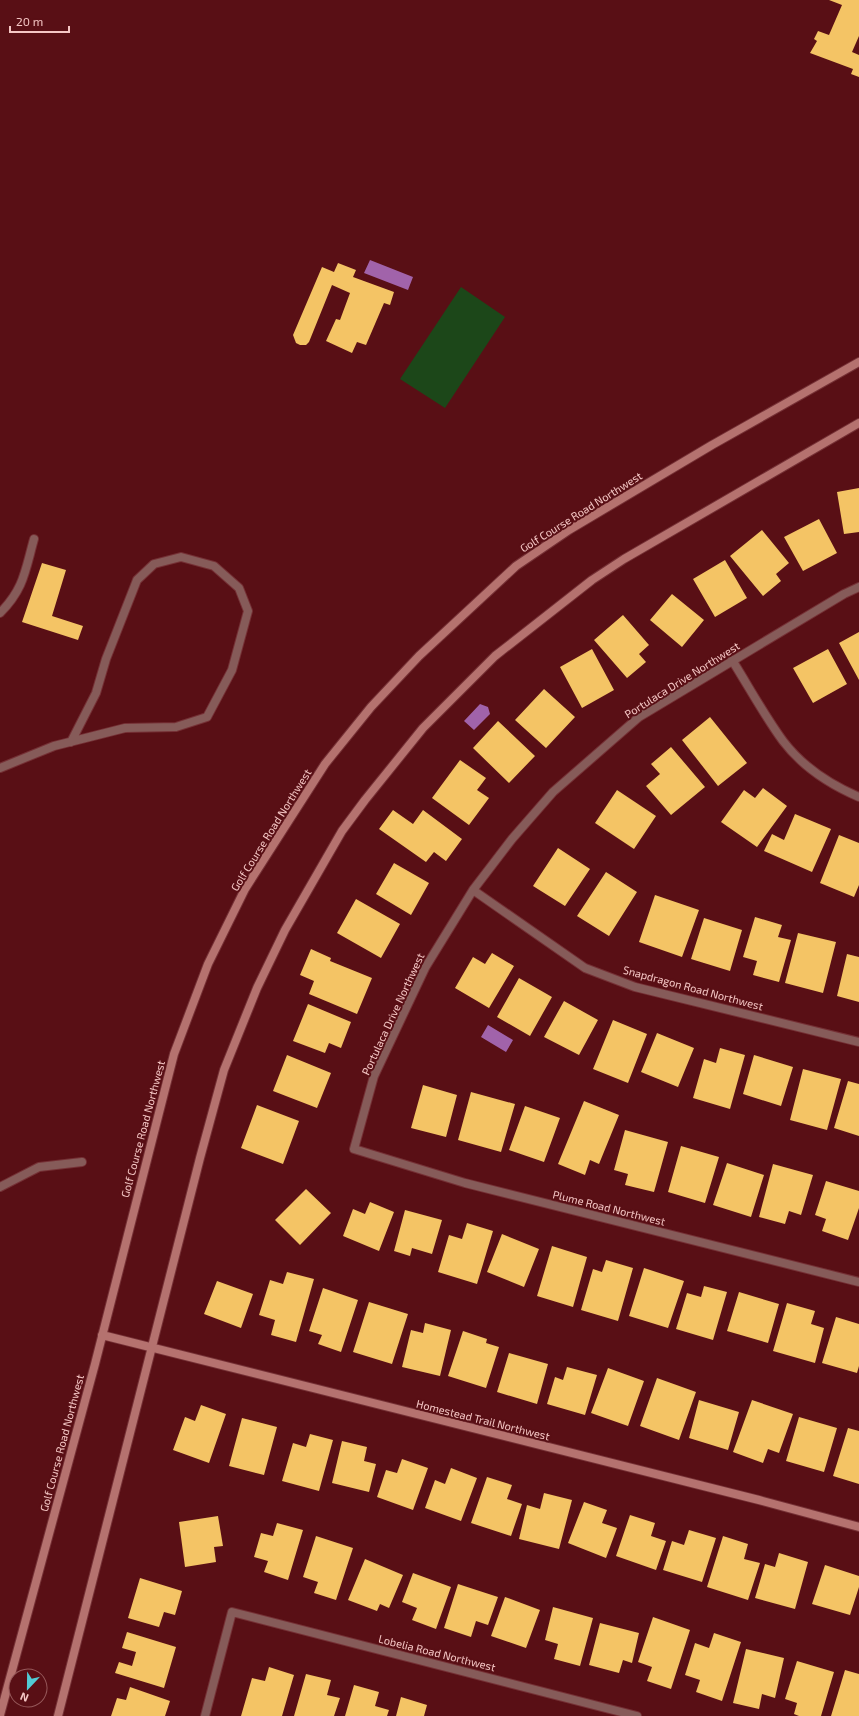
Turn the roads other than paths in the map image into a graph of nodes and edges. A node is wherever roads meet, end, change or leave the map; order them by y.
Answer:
1 (859, 362) edge
2 (859, 424) edge
3 (34, 539) dead end
4 (859, 587) edge
5 (0, 613) edge
6 (732, 660) junction
7 (71, 742) junction
8 (0, 768) edge
9 (859, 797) edge
10 (473, 890) junction
11 (859, 1042) edge
12 (354, 1149) joint
13 (82, 1162) dead end
14 (0, 1187) edge
15 (859, 1282) edge
16 (102, 1335) junction
17 (152, 1348) junction
18 (859, 1527) edge
19 (0, 1715) edge
20 (58, 1716) edge
21 (204, 1716) edge
22 (636, 1716) edge

1 - 16 main road, Golf Course Road Northwest
2 - 17 main road
3 - 5 street
4 - 6 street, Portulaca Drive Northwest
6 - 9 street
6 - 10 street, Portulaca Drive Northwest
7 - 7 street
7 - 8 street
10 - 11 street, Snapdragon Road Northwest
10 - 12 street, Portulaca Drive Northwest
12 - 15 street, Plume Road Northwest
13 - 14 street
16 - 17 main road, Homestead Trail Northwest
16 - 19 main road, Golf Course Road Northwest
17 - 18 main road, Homestead Trail Northwest
17 - 20 main road
21 - 22 street, Lobelia Road Northwest

